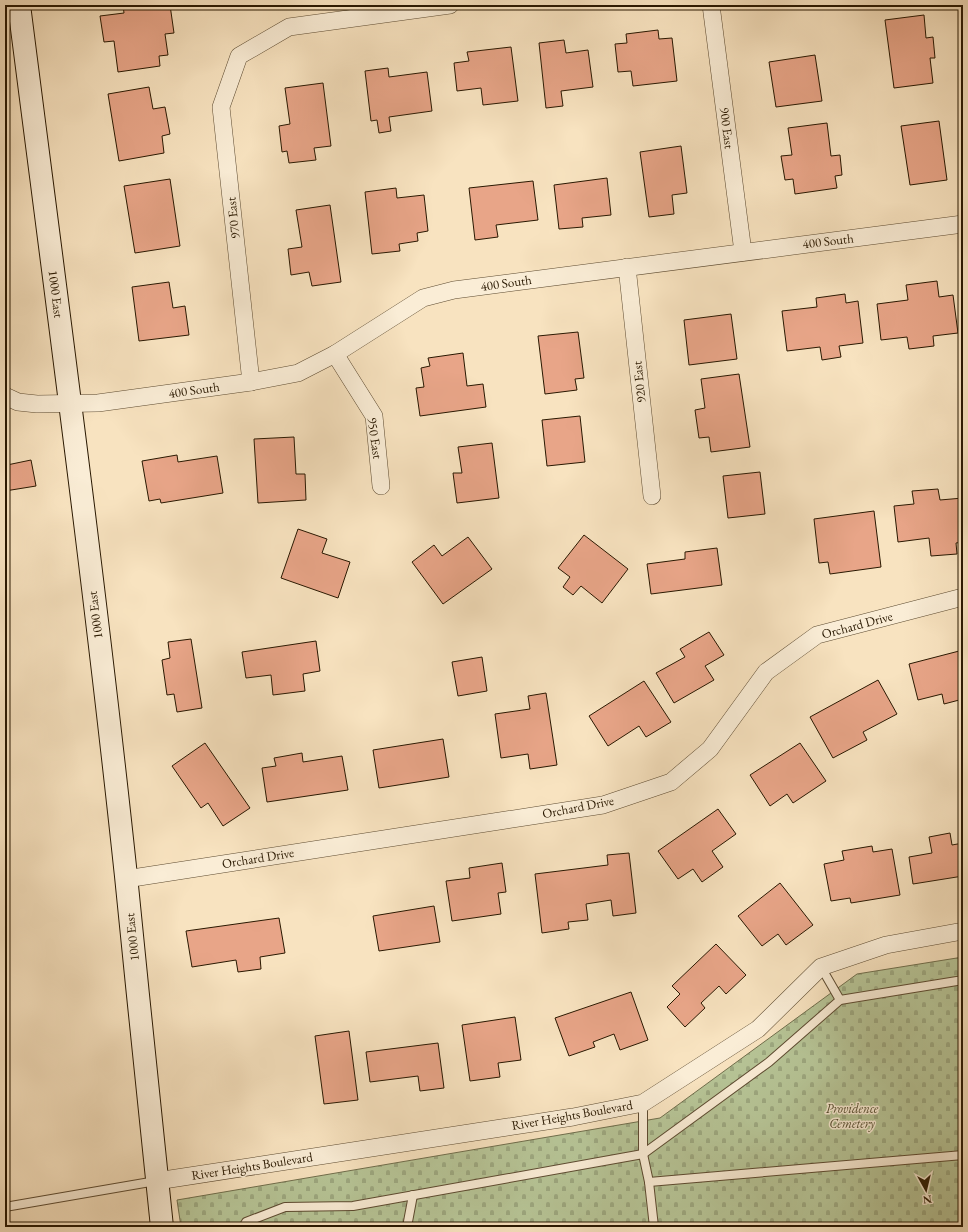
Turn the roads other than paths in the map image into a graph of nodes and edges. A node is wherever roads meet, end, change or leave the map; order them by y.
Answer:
1 (19, 5) edge
2 (450, 5) edge
3 (711, 5) edge
4 (963, 224) edge
5 (743, 252) junction
6 (627, 267) junction
7 (335, 354) junction
8 (251, 382) junction
9 (5, 396) edge
10 (70, 404) junction
11 (381, 486) dead end
12 (652, 496) dead end
13 (963, 597) edge
14 (126, 878) junction
15 (963, 931) edge
16 (821, 967) junction
17 (963, 980) edge
18 (840, 1000) junction
19 (643, 1103) junction
20 (643, 1154) junction
21 (963, 1155) edge
22 (157, 1181) junction
23 (649, 1182) junction
24 (413, 1195) junction
25 (5, 1208) edge
26 (162, 1227) edge
27 (243, 1227) edge
28 (407, 1227) edge
29 (654, 1227) edge

1 - 10 street, 1000 East
2 - 8 street, 970 East
3 - 5 street, 900 East
4 - 5 street, 400 South
5 - 6 street, 400 South
6 - 7 street, 400 South
6 - 12 street, 920 East
7 - 8 street, 400 South
7 - 11 street, 950 East
8 - 10 street, 400 South
9 - 10 street, 400 South
10 - 14 street, 1000 East
13 - 14 street, Orchard Drive
14 - 22 street, 1000 East
15 - 16 street, River Heights Boulevard
16 - 18 lane
16 - 19 street, River Heights Boulevard
17 - 18 lane
18 - 20 lane
19 - 20 lane
19 - 22 street, River Heights Boulevard
20 - 23 lane
20 - 24 lane
21 - 23 lane
22 - 25 lane
22 - 26 street, 1000 East
23 - 29 lane
24 - 27 lane
24 - 28 lane

